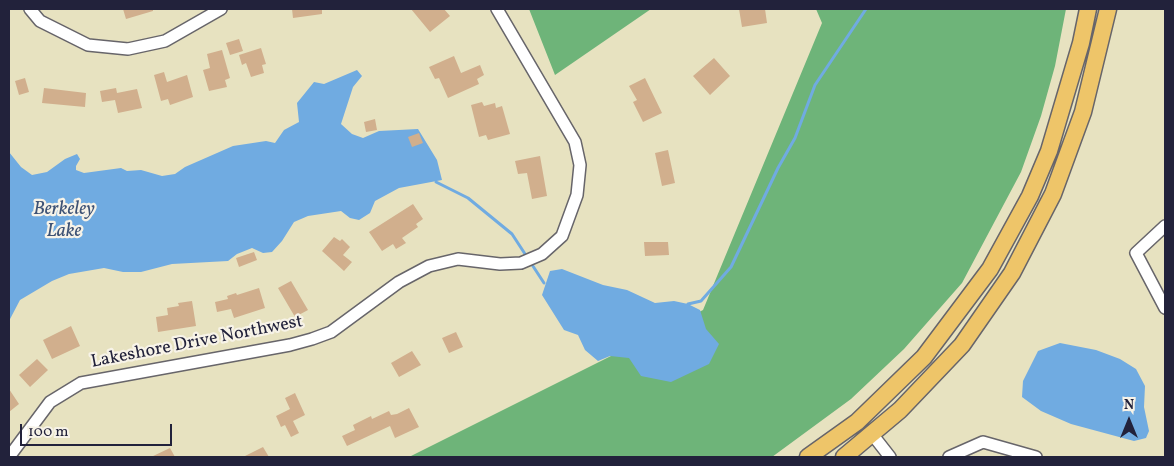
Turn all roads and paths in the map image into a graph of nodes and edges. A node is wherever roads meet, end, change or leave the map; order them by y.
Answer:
1 (30, 9) edge
2 (221, 9) edge
3 (497, 9) edge
4 (1088, 9) edge
5 (1108, 9) edge
6 (1165, 226) edge
7 (1165, 308) edge
8 (872, 434) junction
9 (1012, 453) edge
10 (9, 457) edge
11 (808, 457) edge
12 (844, 457) edge
13 (890, 457) edge
14 (949, 457) edge
15 (1036, 457) edge

1 - 2 street
3 - 10 street, Lakeshore Drive Northwest
4 - 11 highway
5 - 8 highway
6 - 7 street
8 - 12 highway
8 - 13 street
9 - 14 street
9 - 15 street

